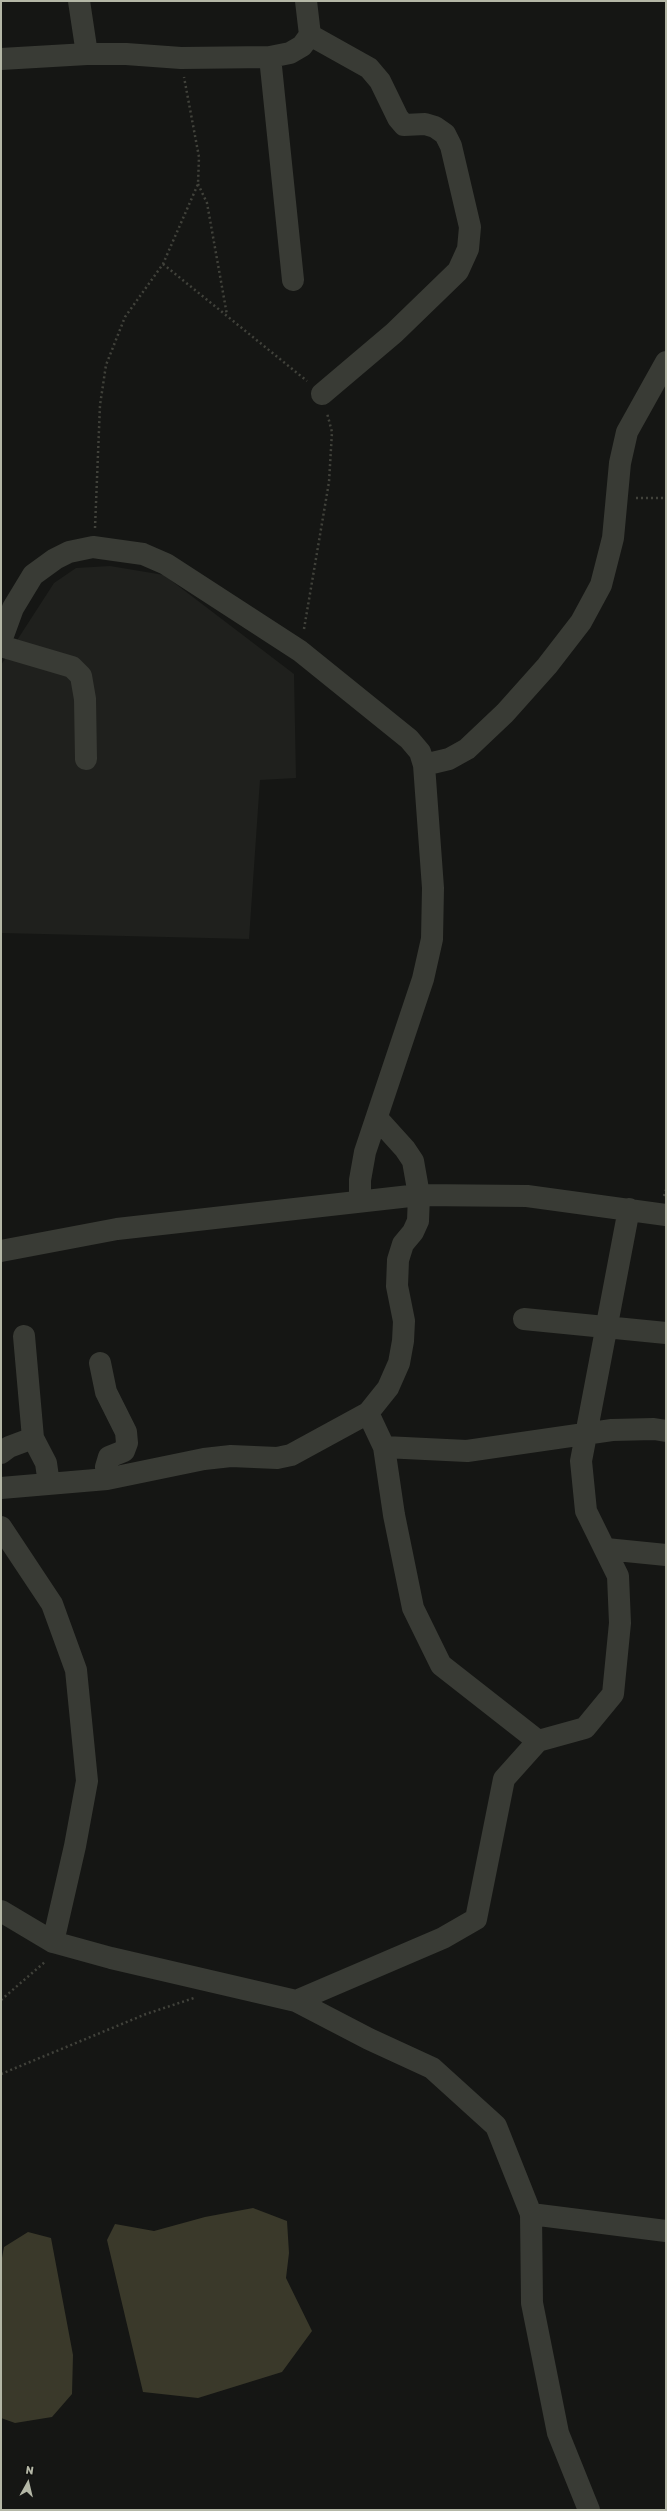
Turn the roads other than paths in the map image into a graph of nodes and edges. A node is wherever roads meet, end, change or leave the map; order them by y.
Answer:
1 (79, 1) edge
2 (306, 1) edge
3 (310, 35) junction
4 (87, 54) junction
5 (270, 57) junction
6 (1, 59) edge
7 (293, 280) dead end
8 (666, 362) edge
9 (322, 394) road end
10 (1, 641) edge
11 (1, 646) edge
12 (86, 759) dead end
13 (424, 765) junction
14 (377, 1118) junction
15 (420, 1195) junction
16 (360, 1200) junction
17 (629, 1209) junction
18 (666, 1215) edge
19 (1, 1251) edge
20 (524, 1319) dead end
21 (606, 1329) junction
22 (666, 1333) edge
23 (24, 1336) dead end
24 (100, 1363) dead end
25 (368, 1413) junction
26 (666, 1431) edge
27 (586, 1434) junction
28 (33, 1438) junction
29 (384, 1448) junction
30 (1, 1452) edge
31 (107, 1480) junction
32 (49, 1484) junction
33 (1, 1488) edge
34 (1, 1527) edge
35 (606, 1549) junction
36 (666, 1555) edge
37 (538, 1741) junction
38 (1, 1911) edge
39 (53, 1942) junction
40 (296, 2001) junction
41 (531, 2214) junction
42 (666, 2231) edge
43 (589, 2510) edge

1 - 4 street
2 - 3 street
3 - 5 street
3 - 9 street
4 - 5 street
4 - 6 street
5 - 7 street
8 - 13 street
10 - 13 street
11 - 12 street
13 - 14 street
14 - 15 street
14 - 16 street
15 - 16 street
15 - 17 street
15 - 25 street
16 - 19 street
17 - 18 street
17 - 21 street
20 - 21 street
21 - 22 street
21 - 27 street
23 - 28 street
24 - 31 street
25 - 29 street
25 - 31 street
26 - 27 street
27 - 29 street
27 - 35 street
28 - 30 street
28 - 32 street
29 - 37 street
31 - 32 street
32 - 33 street
34 - 39 street
35 - 36 street
35 - 37 street
37 - 40 street
38 - 39 street
39 - 40 street
40 - 41 street
41 - 42 street
41 - 43 street

